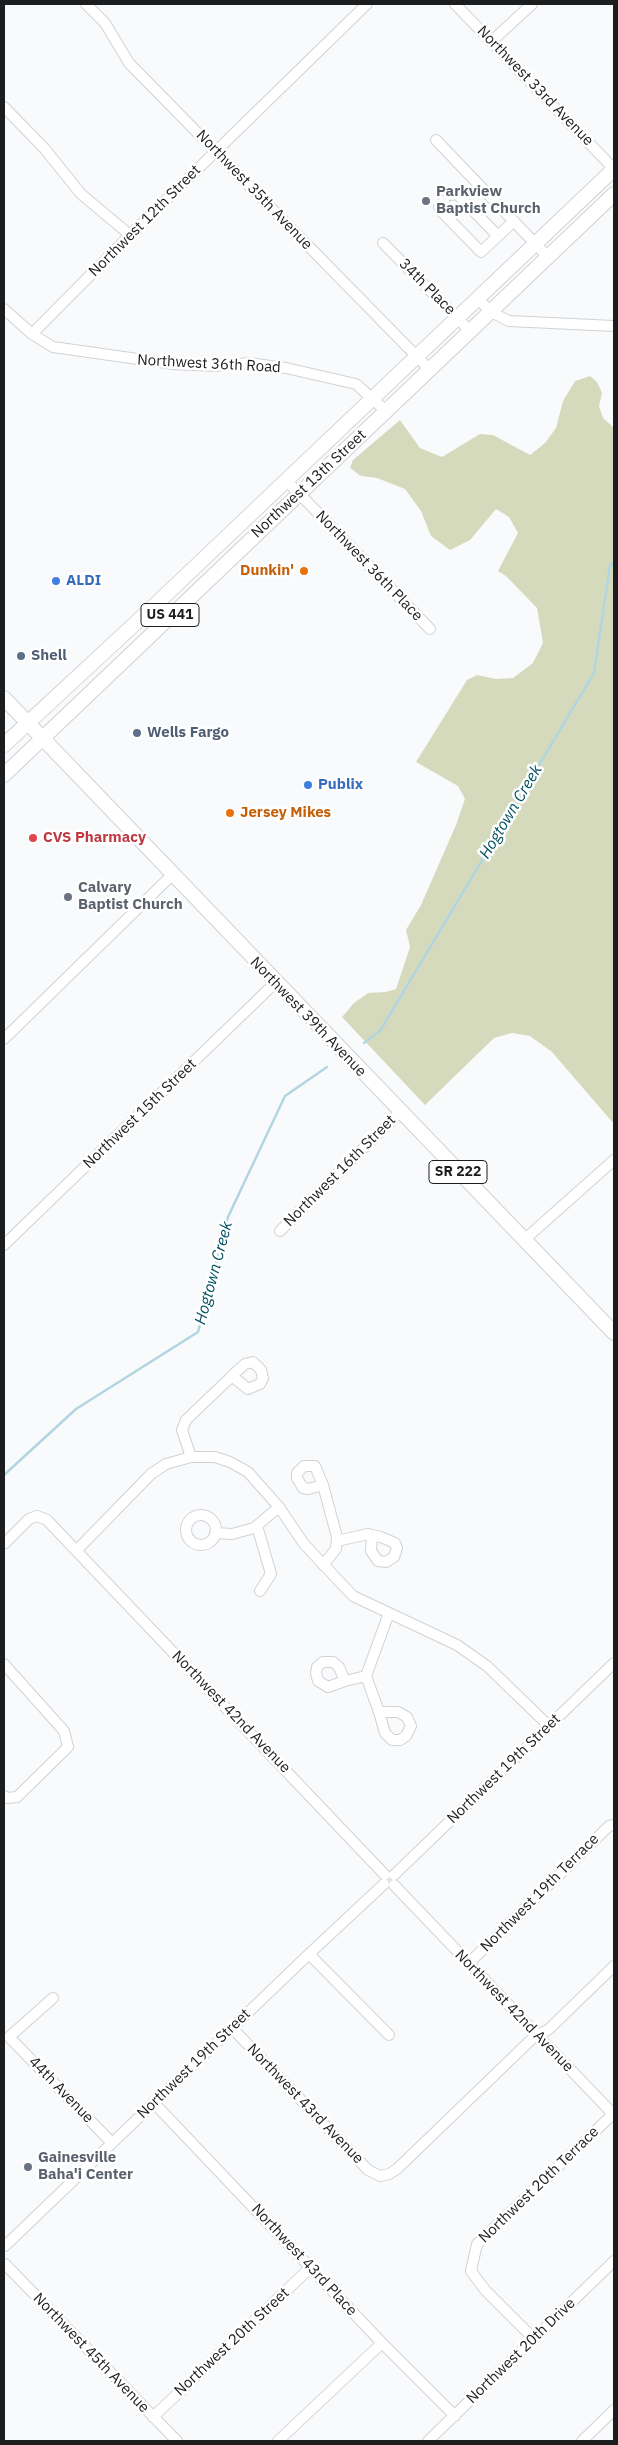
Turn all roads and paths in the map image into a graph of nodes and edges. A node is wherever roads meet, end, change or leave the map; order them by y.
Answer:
1 (86, 4) edge
2 (367, 4) edge
3 (455, 4) edge
4 (532, 4) edge
5 (492, 41) junction
6 (4, 107) edge
7 (436, 140) dead end
8 (216, 151) junction
9 (614, 169) edge
10 (614, 194) edge
11 (514, 221) junction
12 (130, 235) junction
13 (498, 236) junction
14 (384, 243) dead end
15 (536, 244) junction
16 (548, 257) junction
17 (478, 299) junction
18 (4, 309) edge
19 (491, 312) junction
20 (458, 318) junction
21 (614, 326) edge
22 (470, 331) junction
23 (32, 334) junction
24 (416, 357) junction
25 (430, 370) junction
26 (373, 398) junction
27 (387, 412) junction
28 (287, 481) junction
29 (300, 494) junction
30 (430, 629) dead end
31 (4, 698) edge
32 (28, 724) junction
33 (42, 738) junction
34 (4, 745) edge
35 (4, 775) edge
36 (172, 875) junction
37 (276, 983) junction
38 (4, 1039) edge
39 (400, 1112) junction
40 (614, 1160) edge
41 (280, 1230) dead end
42 (524, 1240) junction
43 (4, 1245) edge
44 (613, 1327) edge
45 (232, 1376) dead end
46 (191, 1456) junction
47 (323, 1485) dead end
48 (279, 1507) junction
49 (257, 1526) junction
50 (216, 1533) dead end
51 (372, 1535) dead end
52 (337, 1541) junction
53 (4, 1544) edge
54 (77, 1550) junction
55 (323, 1565) junction
56 (260, 1591) dead end
57 (389, 1613) junction
58 (614, 1663) edge
59 (4, 1664) edge
60 (366, 1676) junction
61 (345, 1681) dead end
62 (379, 1712) dead end
63 (548, 1725) junction
64 (5, 1797) edge
65 (614, 1825) edge
66 (389, 1880) junction
67 (309, 1954) junction
68 (468, 1964) junction
69 (614, 1966) edge
70 (53, 1998) dead end
71 (232, 2028) junction
72 (389, 2035) dead end
73 (536, 2035) junction
74 (154, 2103) junction
75 (614, 2114) edge
76 (112, 2143) junction
77 (4, 2245) edge
78 (614, 2261) edge
79 (4, 2265) edge
80 (310, 2268) junction
81 (533, 2338) junction
82 (382, 2342) junction
83 (614, 2410) edge
84 (153, 2416) junction
85 (455, 2416) junction
86 (177, 2441) edge
87 (278, 2441) edge
88 (428, 2441) edge
89 (582, 2441) edge

1 - 8 street, Northwest 35th Avenue
2 - 8 street, Northwest 12th Street
3 - 5 street, Northwest 33rd Avenue
4 - 5 street
5 - 9 street, Northwest 33rd Avenue
6 - 12 street
7 - 11 street
8 - 12 street, Northwest 12th Street
8 - 24 street, Northwest 35th Avenue
9 - 15 main road, Northwest 13th Street / US 441
10 - 16 main road, Northwest 13th Street / US 441
11 - 13 street
11 - 15 street
12 - 23 street, Northwest 12th Street
13 - 13 street
14 - 20 street, 34th Place
15 - 16 street
15 - 17 main road, Northwest 13th Street / US 441
16 - 19 main road, Northwest 13th Street / US 441
17 - 19 street
17 - 20 main road, Northwest 13th Street / US 441
18 - 23 street, Northwest 36th Road
19 - 21 street
19 - 22 main road, Northwest 13th Street / US 441
20 - 22 street, 34th Place
20 - 24 main road, Northwest 13th Street / US 441
22 - 25 main road, Northwest 13th Street / US 441
23 - 26 street, Northwest 36th Road
24 - 25 street, Northwest 35th Avenue
24 - 26 main road, Northwest 13th Street / US 441
25 - 27 main road, Northwest 13th Street / US 441
26 - 27 street, Northwest 36th Road
26 - 28 main road, Northwest 13th Street / US 441
27 - 29 main road, Northwest 13th Street / US 441
28 - 29 street, Northwest 36th Place
28 - 32 main road, Northwest 13th Street / US 441
29 - 30 street, Northwest 36th Place
29 - 33 main road, Northwest 13th Street / US 441
31 - 32 main road, Northwest 39th Avenue / SR 222
32 - 33 main road, Northwest 39th Avenue / SR 222
32 - 34 main road, Northwest 13th Street / US 441
33 - 35 main road, Northwest 13th Street / US 441
33 - 36 main road, Northwest 39th Avenue / SR 222
36 - 37 main road, Northwest 39th Avenue / SR 222
36 - 38 street
37 - 39 main road, Northwest 39th Avenue / SR 222
37 - 43 street, Northwest 15th Street
39 - 41 street, Northwest 16th Street
39 - 42 main road, Northwest 39th Avenue / SR 222
40 - 42 street
42 - 44 main road, Northwest 39th Avenue / SR 222
45 - 46 street
46 - 48 street
46 - 54 street
47 - 52 street
48 - 49 street
48 - 55 street
49 - 50 street
49 - 56 street
51 - 52 street
52 - 55 street
53 - 54 street
54 - 66 street, Northwest 42nd Avenue
55 - 57 street
57 - 60 street
57 - 63 street
58 - 63 street, Northwest 19th Street
59 - 64 street
60 - 61 street
60 - 62 street
63 - 66 street, Northwest 19th Street
65 - 68 street, Northwest 19th Terrace
66 - 67 street, Northwest 19th Street
66 - 68 street, Northwest 42nd Avenue
67 - 71 street, Northwest 19th Street
67 - 72 street
68 - 73 street, Northwest 42nd Avenue
69 - 73 street
70 - 76 street, 44th Avenue
71 - 73 street, Northwest 43rd Avenue
71 - 74 street, Northwest 19th Street
73 - 75 street, Northwest 42nd Avenue
74 - 76 street, Northwest 19th Street
74 - 80 street, Northwest 43rd Place
75 - 81 street, Northwest 20th Terrace
76 - 77 street, Northwest 19th Street
77 - 79 street
78 - 81 street, Northwest 20th Drive
79 - 84 street, Northwest 45th Avenue
80 - 82 street, Northwest 43rd Place
80 - 84 street, Northwest 20th Street
81 - 85 street, Northwest 20th Drive
82 - 85 street, Northwest 43rd Place
82 - 87 street
83 - 89 street
84 - 86 street, Northwest 45th Avenue
85 - 88 street, Northwest 20th Drive

